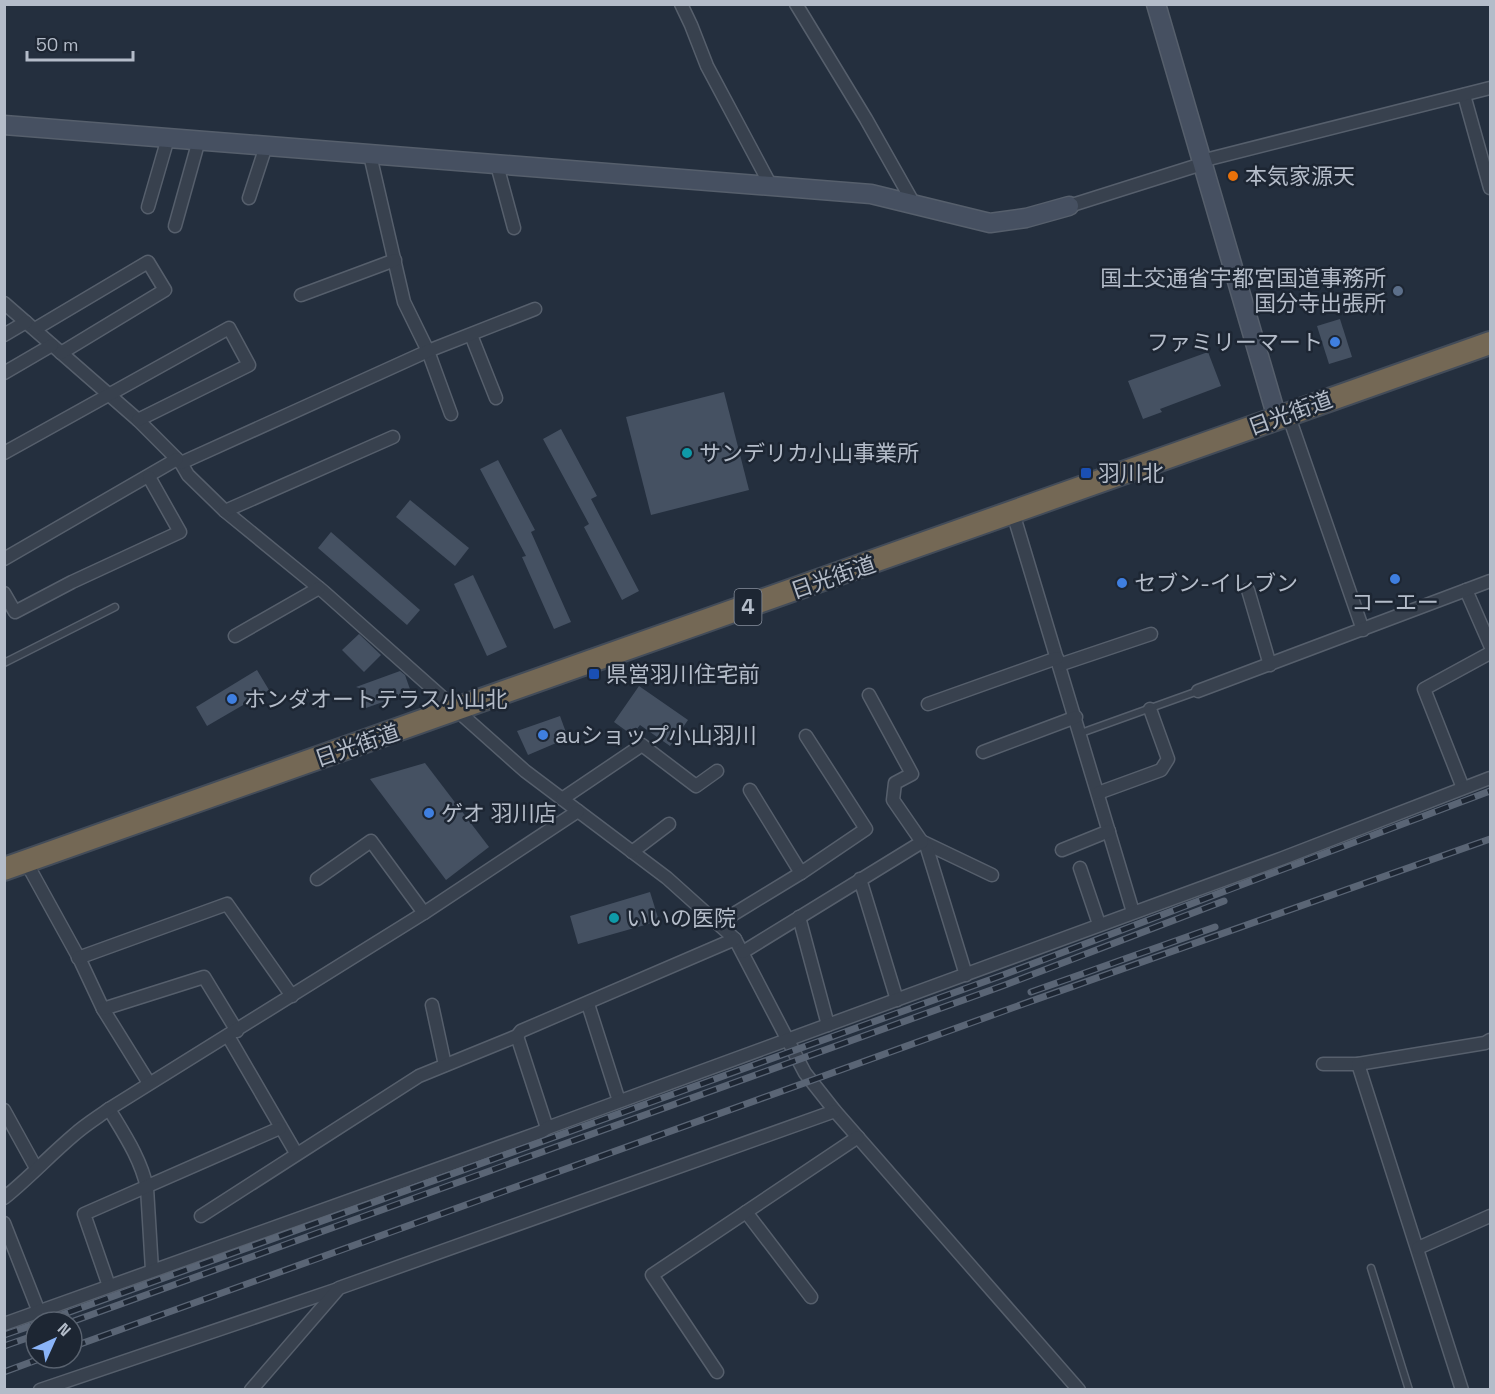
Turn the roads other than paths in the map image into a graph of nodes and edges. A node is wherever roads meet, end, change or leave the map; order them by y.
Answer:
1 (681, 4) edge
2 (796, 4) edge
3 (1156, 4) edge
4 (1491, 88) edge
5 (1464, 95) junction
6 (4, 125) edge
7 (168, 138) junction
8 (199, 140) junction
9 (266, 146) junction
10 (370, 155) junction
11 (1201, 163) junction
12 (497, 165) junction
13 (771, 186) junction
14 (1491, 188) edge
15 (249, 198) dead end
16 (914, 204) junction
17 (1069, 206) joint
18 (148, 207) dead end
19 (175, 226) dead end
20 (514, 228) dead end
21 (395, 260) junction
22 (301, 295) dead end
23 (4, 303) edge
24 (535, 309) dead end
25 (30, 325) junction
26 (4, 334) edge
27 (471, 335) junction
28 (1491, 343) edge
29 (56, 349) junction
30 (428, 351) junction
31 (4, 373) edge
32 (111, 394) junction
33 (496, 398) dead end
34 (451, 414) dead end
35 (1282, 416) junction
36 (138, 420) junction
37 (393, 437) dead end
38 (4, 453) edge
39 (179, 461) junction
40 (149, 477) junction
41 (225, 511) junction
42 (1013, 513) junction
43 (4, 559) edge
44 (1491, 581) edge
45 (320, 588) junction
46 (1248, 590) dead end
47 (1466, 590) junction
48 (4, 593) edge
49 (115, 608) dead end
50 (1363, 630) junction
51 (1151, 634) dead end
52 (235, 636) dead end
53 (1491, 645) edge
54 (1491, 653) edge
55 (1058, 662) junction
56 (4, 663) edge
57 (1270, 664) junction
58 (1198, 691) joint
59 (869, 695) dead end
60 (928, 704) dead end
61 (458, 709) junction
62 (1150, 709) junction
63 (1076, 717) junction
64 (1081, 733) junction
65 (806, 736) dead end
66 (983, 752) dead end
67 (717, 771) dead end
68 (1491, 778) edge
69 (1463, 788) junction
70 (750, 790) dead end
71 (1098, 793) junction
72 (562, 799) junction
73 (578, 811) junction
74 (669, 824) dead end
75 (1109, 831) junction
76 (924, 843) junction
77 (1062, 850) dead end
78 (632, 852) junction
79 (26, 862) junction
80 (1080, 868) dead end
81 (4, 869) edge
82 (801, 873) junction
83 (992, 875) dead end
84 (317, 879) dead end
85 (860, 879) junction
86 (1133, 912) junction
87 (424, 913) junction
88 (799, 916) junction
89 (719, 923) junction
90 (1099, 924) junction
91 (735, 939) junction
92 (743, 952) junction
93 (78, 958) junction
94 (966, 975) junction
95 (292, 996) junction
96 (897, 1000) junction
97 (588, 1004) junction
98 (432, 1005) dead end
99 (103, 1009) junction
100 (828, 1025) junction
101 (232, 1034) junction
102 (517, 1036) junction
103 (788, 1040) junction
104 (1491, 1040) edge
105 (1323, 1064) dead end
106 (1358, 1064) junction
107 (445, 1065) junction
108 (149, 1083) junction
109 (619, 1101) junction
110 (109, 1109) junction
111 (4, 1110) edge
112 (835, 1110) junction
113 (280, 1128) junction
114 (547, 1128) junction
115 (858, 1137) junction
116 (296, 1153) junction
117 (36, 1168) junction
118 (147, 1188) junction
119 (4, 1198) edge
120 (746, 1212) junction
121 (201, 1216) dead end
122 (1491, 1216) edge
123 (4, 1223) edge
124 (1418, 1248) junction
125 (1371, 1268) dead end
126 (152, 1270) junction
127 (109, 1286) junction
128 (339, 1288) junction
129 (811, 1297) dead end
130 (38, 1310) edge
131 (44, 1310) edge
132 (24, 1317) edge
133 (4, 1324) edge
134 (717, 1372) dead end
135 (40, 1389) edge
136 (251, 1389) edge
137 (1080, 1389) edge
138 (1409, 1389) edge
139 (1462, 1389) edge

1 - 13 street
2 - 16 street
3 - 11 street
4 - 5 street
5 - 11 street
5 - 14 street
6 - 7 street
7 - 8 street
7 - 18 street
8 - 9 street
8 - 19 street
9 - 10 street
9 - 15 street
10 - 12 street
10 - 21 street
11 - 17 street
11 - 35 street
12 - 13 street
12 - 20 street
13 - 16 street
16 - 17 street
21 - 22 street
21 - 30 street
23 - 25 street
24 - 27 street
25 - 26 street
25 - 29 street
25 - 29 street
27 - 30 street
27 - 33 street
28 - 35 highway, 日光街道 / 4
29 - 31 street
29 - 32 street
30 - 34 street
30 - 39 street
32 - 36 street
32 - 36 street
32 - 38 street
35 - 42 highway, 日光街道 / 4
35 - 50 street
36 - 39 street
37 - 41 street
39 - 40 street
39 - 41 street
40 - 43 street
40 - 48 street
41 - 45 street
42 - 55 street
42 - 61 highway, 日光街道 / 4
44 - 47 street
45 - 52 street
45 - 61 street
46 - 57 street
47 - 50 street
47 - 53 street
49 - 56 lane
50 - 57 street
51 - 55 street
54 - 69 street
55 - 60 street
55 - 63 street
57 - 58 street
58 - 62 lane
59 - 76 street
61 - 72 street
61 - 79 highway, 日光街道 / 4
62 - 64 lane
62 - 71 street
63 - 64 street
63 - 66 street
64 - 71 street
65 - 82 street
67 - 72 street
68 - 69 street
69 - 86 street
70 - 82 street
71 - 75 street
72 - 73 street
73 - 78 street
73 - 87 street
74 - 78 street
75 - 77 street
75 - 86 street
76 - 83 street
76 - 85 street
76 - 94 street
78 - 89 street
79 - 81 highway, 日光街道 / 4
79 - 93 street
80 - 90 street
82 - 89 street
84 - 87 street
85 - 88 street
85 - 96 street
86 - 90 street
87 - 95 street
88 - 92 street
88 - 100 street
89 - 91 street
90 - 94 street
91 - 92 street
91 - 97 street
92 - 103 street
93 - 95 street
93 - 99 street
94 - 96 street
95 - 101 street
96 - 100 street
97 - 102 street
97 - 109 street
98 - 107 street
99 - 101 street
99 - 108 street
100 - 103 street
101 - 108 street
101 - 113 street
102 - 107 street
102 - 114 street
103 - 109 street
103 - 112 street
104 - 106 street
105 - 106 street
106 - 124 street
107 - 116 street
108 - 110 street
109 - 114 street
110 - 117 street
110 - 118 street
111 - 117 street
112 - 115 street
112 - 128 street
113 - 116 street
113 - 118 street
114 - 126 street
115 - 120 street
115 - 137 street
116 - 121 street
117 - 119 street
118 - 126 street
118 - 127 street
120 - 129 street
120 - 134 street
122 - 124 street
123 - 130 street
124 - 139 street
125 - 138 lane
126 - 127 street
127 - 131 street
128 - 135 street
128 - 136 street
132 - 133 street

